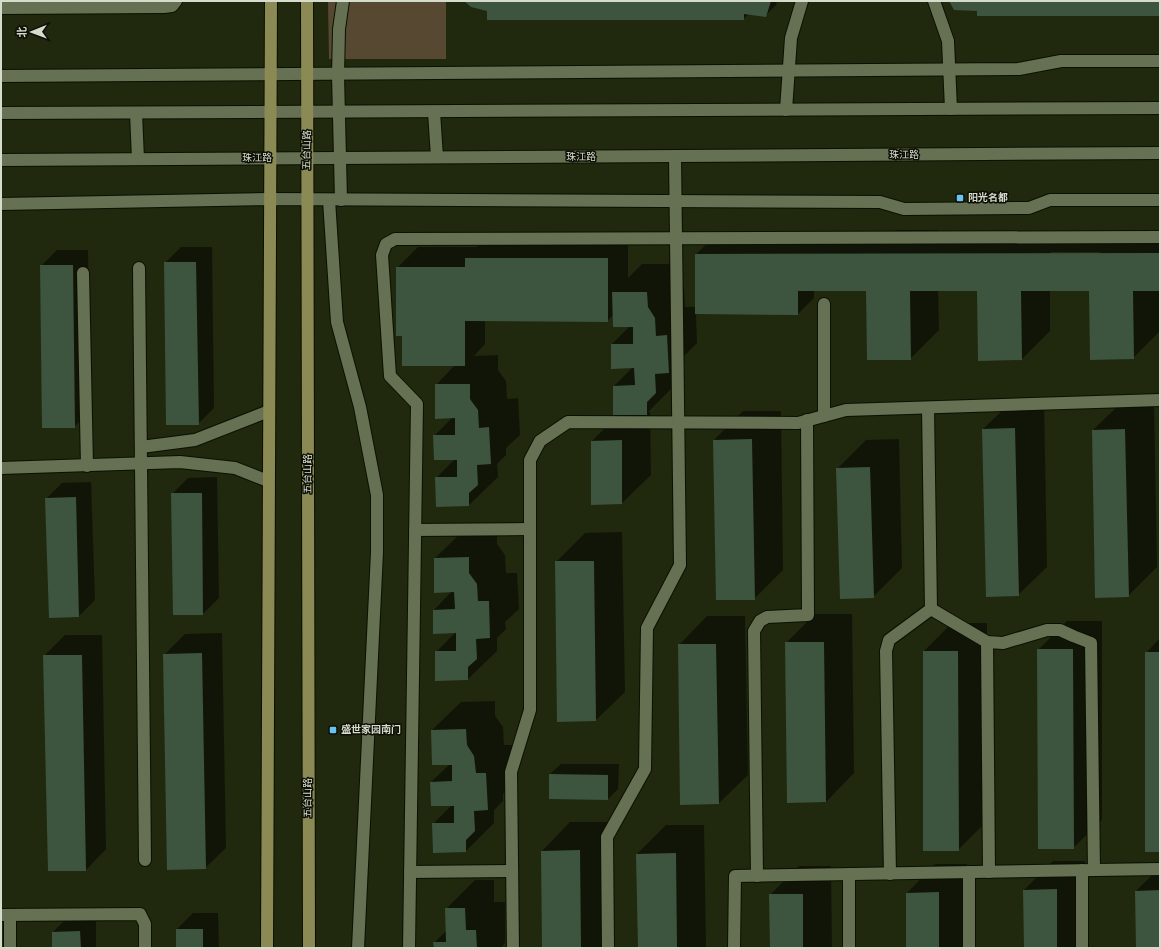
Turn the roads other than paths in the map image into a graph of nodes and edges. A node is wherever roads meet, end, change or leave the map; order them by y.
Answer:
1 (176, 1) edge
2 (271, 1) edge
3 (307, 1) edge
4 (343, 1) edge
5 (802, 1) edge
6 (934, 1) edge
7 (104, 4) edge
8 (1, 8) edge
9 (1160, 61) edge
10 (949, 70) junction
11 (788, 71) junction
12 (308, 75) junction
13 (338, 75) junction
14 (1, 76) edge
15 (270, 76) junction
16 (1160, 108) edge
17 (952, 109) junction
18 (786, 110) junction
19 (339, 112) junction
20 (434, 112) junction
21 (1, 113) edge
22 (136, 113) junction
23 (270, 113) junction
24 (308, 113) junction
25 (1160, 153) edge
26 (674, 156) junction
27 (437, 157) junction
28 (269, 158) junction
29 (307, 158) junction
30 (340, 158) junction
31 (138, 159) junction
32 (1, 160) edge
33 (269, 199) junction
34 (307, 200) junction
35 (335, 200) junction
36 (1160, 200) edge
37 (674, 201) junction
38 (1, 204) edge
39 (1160, 237) edge
40 (675, 239) junction
41 (138, 268) dead end
42 (83, 273) dead end
43 (824, 304) dead end
44 (1160, 400) edge
45 (928, 408) junction
46 (269, 411) junction
47 (824, 416) junction
48 (807, 420) junction
49 (678, 422) junction
50 (140, 447) junction
51 (142, 464) junction
52 (87, 466) junction
53 (1, 468) edge
54 (268, 481) junction
55 (530, 529) junction
56 (415, 530) junction
57 (931, 609) junction
58 (987, 642) junction
59 (145, 860) dead end
60 (1160, 869) edge
61 (1082, 870) junction
62 (1094, 870) junction
63 (512, 871) junction
64 (410, 872) junction
65 (969, 872) junction
66 (989, 872) junction
67 (849, 874) junction
68 (890, 874) junction
69 (757, 876) junction
70 (5, 915) edge
71 (10, 948) edge
72 (145, 948) edge
73 (267, 948) edge
74 (309, 948) edge
75 (358, 948) edge
76 (409, 948) edge
77 (513, 948) edge
78 (608, 948) edge
79 (734, 948) edge
80 (849, 948) edge
81 (969, 948) edge
82 (1082, 948) edge

1 - 7 street
2 - 15 main road
3 - 12 main road, 五台山路
4 - 13 street
5 - 11 street
6 - 10 street
7 - 8 street
9 - 10 street
10 - 11 street
10 - 17 street
11 - 13 street
11 - 18 street
12 - 13 street
12 - 15 street
12 - 24 main road, 五台山路
13 - 19 street
14 - 15 street
15 - 23 main road
16 - 17 street
17 - 18 street
18 - 20 street
19 - 20 street
19 - 24 street
19 - 30 street
20 - 27 street
21 - 22 street
22 - 23 street
22 - 31 street
23 - 24 street
23 - 28 main road
24 - 29 main road, 五台山路
25 - 26 street, 珠江路
26 - 27 street, 珠江路
26 - 37 street
27 - 30 street, 珠江路
28 - 29 street, 珠江路
28 - 31 street, 珠江路
28 - 33 main road
29 - 30 street, 珠江路
29 - 34 main road, 五台山路
30 - 35 street
31 - 32 street, 珠江路
33 - 34 street
33 - 38 street
33 - 46 main road
34 - 35 street
34 - 74 main road, 五台山路
35 - 37 street
35 - 75 street
36 - 37 street
37 - 40 street
39 - 40 street
40 - 49 street
40 - 56 street
41 - 50 street
42 - 52 street
43 - 47 street
44 - 45 street
45 - 47 street
45 - 57 street
46 - 50 street
46 - 54 main road
47 - 48 street
48 - 49 street
48 - 69 street
49 - 55 street
49 - 78 street
50 - 51 street
51 - 52 street
51 - 54 street
51 - 59 street
52 - 53 street
54 - 73 main road
55 - 56 street
55 - 63 street
56 - 64 street
57 - 58 street
57 - 68 street
58 - 62 street
58 - 66 street
60 - 62 street
61 - 62 street
61 - 66 street
61 - 82 street
63 - 64 street
63 - 77 street
64 - 76 street
65 - 66 street
65 - 68 street
65 - 81 street
67 - 68 street
67 - 69 street
67 - 80 street
69 - 79 street
70 - 71 street
70 - 72 street

